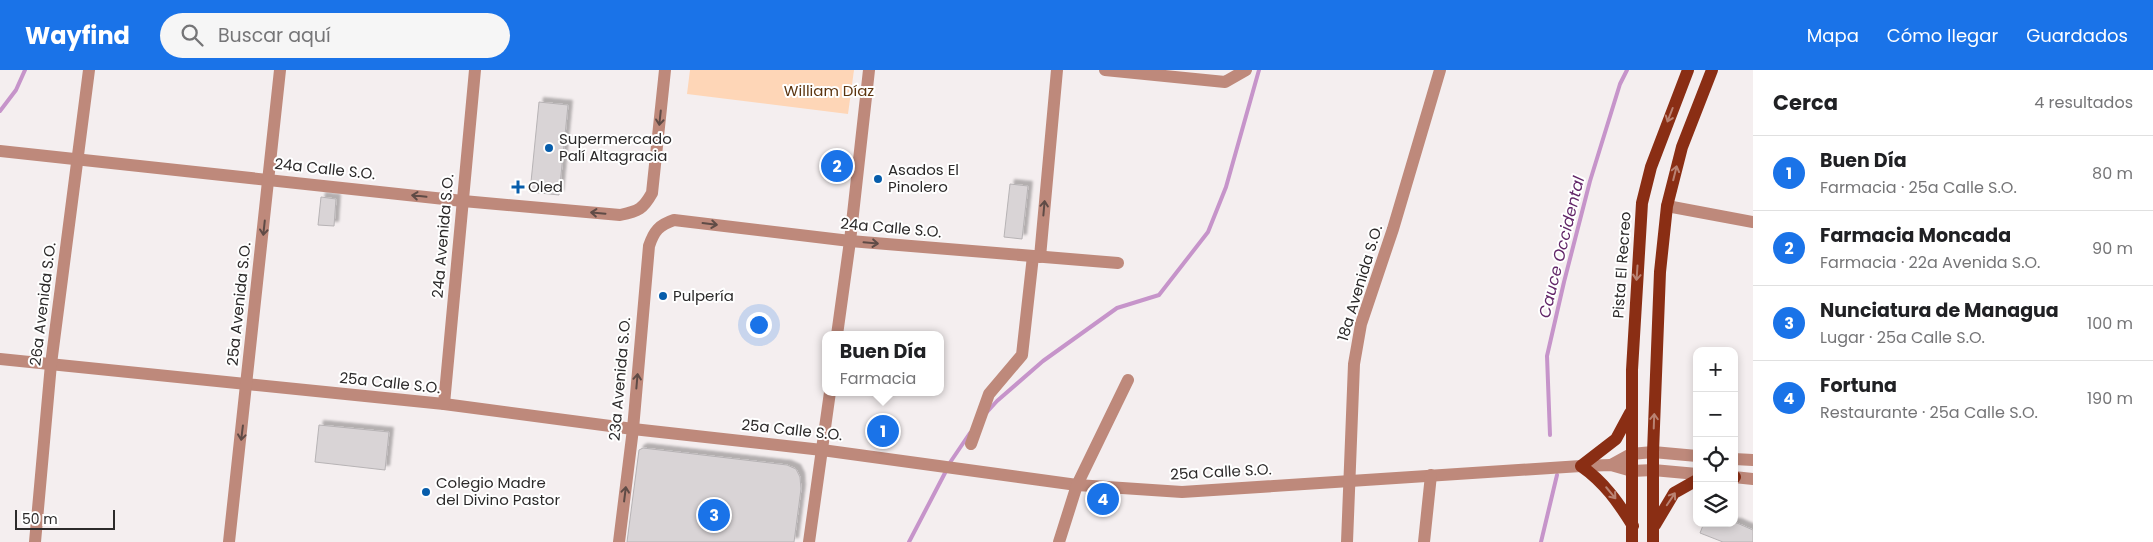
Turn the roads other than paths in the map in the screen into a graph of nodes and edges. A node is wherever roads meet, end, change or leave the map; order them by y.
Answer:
1 (90, 70) edge
2 (280, 70) edge
3 (475, 70) edge
4 (665, 70) edge
5 (868, 70) edge
6 (1057, 70) edge
7 (1105, 70) edge
8 (1246, 70) edge
9 (1440, 70) edge
10 (1688, 70) edge
11 (1712, 70) edge
12 (0, 151) edge
13 (78, 160) junction
14 (269, 179) junction
15 (463, 201) junction
16 (1666, 206) junction
17 (1753, 222) edge
18 (662, 224) joint
19 (850, 241) junction
20 (1036, 257) junction
21 (1118, 263) dead end
22 (839, 331) edge
23 (0, 359) edge
24 (51, 364) junction
25 (1128, 380) dead end
26 (247, 384) junction
27 (829, 396) edge
28 (444, 404) junction
29 (1631, 411) junction
30 (632, 429) junction
31 (970, 444) dead end
32 (822, 450) junction
33 (1653, 452) junction
34 (1631, 454) junction
35 (1693, 456) edge
36 (1738, 459) edge
37 (1753, 460) edge
38 (1611, 465) junction
39 (1580, 466) junction
40 (1653, 470) junction
41 (1632, 471) junction
42 (1693, 474) edge
43 (1431, 475) junction
44 (1738, 477) edge
45 (1753, 479) edge
46 (1348, 481) junction
47 (1693, 482) edge
48 (1077, 485) junction
49 (1634, 527) junction
50 (1654, 528) junction
51 (34, 542) edge
52 (229, 542) edge
53 (619, 542) edge
54 (809, 542) edge
55 (1059, 542) edge
56 (1347, 542) edge
57 (1424, 542) edge
58 (1632, 542) edge
59 (1653, 542) edge

1 - 13 street, 26a Avenida S.O.
2 - 14 street, 25a Avenida S.O.
3 - 15 street, 24a Avenida S.O.
4 -> 15 street, 24a Calle S.O.
5 - 19 street
20 -> 6 street
7 - 8 street
9 - 46 street, 18a Avenida S.O.
10 -> 29 main road, Pista El Recreo
16 -> 11 main road
12 - 13 street, 24a Calle S.O.
13 - 14 street, 24a Calle S.O.
13 - 24 street, 26a Avenida S.O.
15 -> 14 street, 24a Calle S.O.
14 -> 26 street, 25a Avenida S.O.
15 - 28 street, 24a Avenida S.O.
16 - 17 street
33 -> 16 main road
18 -> 19 street, 24a Calle S.O.
30 -> 18 street, 23a Avenida S.O.
19 -> 20 street, 24a Calle S.O.
19 - 22 street
20 - 21 street, 24a Calle S.O.
20 - 31 street
23 - 24 street, 25a Calle S.O.
24 - 26 street, 25a Calle S.O.
24 - 51 street, 26a Avenida S.O.
25 - 48 street
26 - 28 street, 25a Calle S.O.
26 -> 52 street, 25a Avenida S.O.
27 - 32 street
28 - 30 street, 25a Calle S.O.
29 - 34 main road, Pista El Recreo
29 - 39 main road
30 - 32 street, 25a Calle S.O.
53 -> 30 street, 23a Avenida S.O.
32 - 48 street, 25a Calle S.O.
32 - 54 street
33 - 34 street, 25a Calle S.O.
33 - 35 street, 25a Calle S.O.
33 - 40 main road
34 - 38 street, 25a Calle S.O.
34 - 41 main road, Pista El Recreo
36 - 37 street
38 - 39 street, 25a Calle S.O.
38 - 41 street, 25a Calle S.O.
39 - 43 street, 25a Calle S.O.
39 -> 49 main road
40 - 41 street, 25a Calle S.O.
40 - 42 street, 25a Calle S.O.
40 - 50 main road
41 - 49 main road, Pista El Recreo
43 - 46 street, 25a Calle S.O.
43 - 57 street
44 - 45 street
46 - 48 street, 25a Calle S.O.
46 - 56 street, 18a Avenida S.O.
50 -> 47 main road
48 - 55 street
49 - 58 main road, Pista El Recreo
50 - 59 main road

